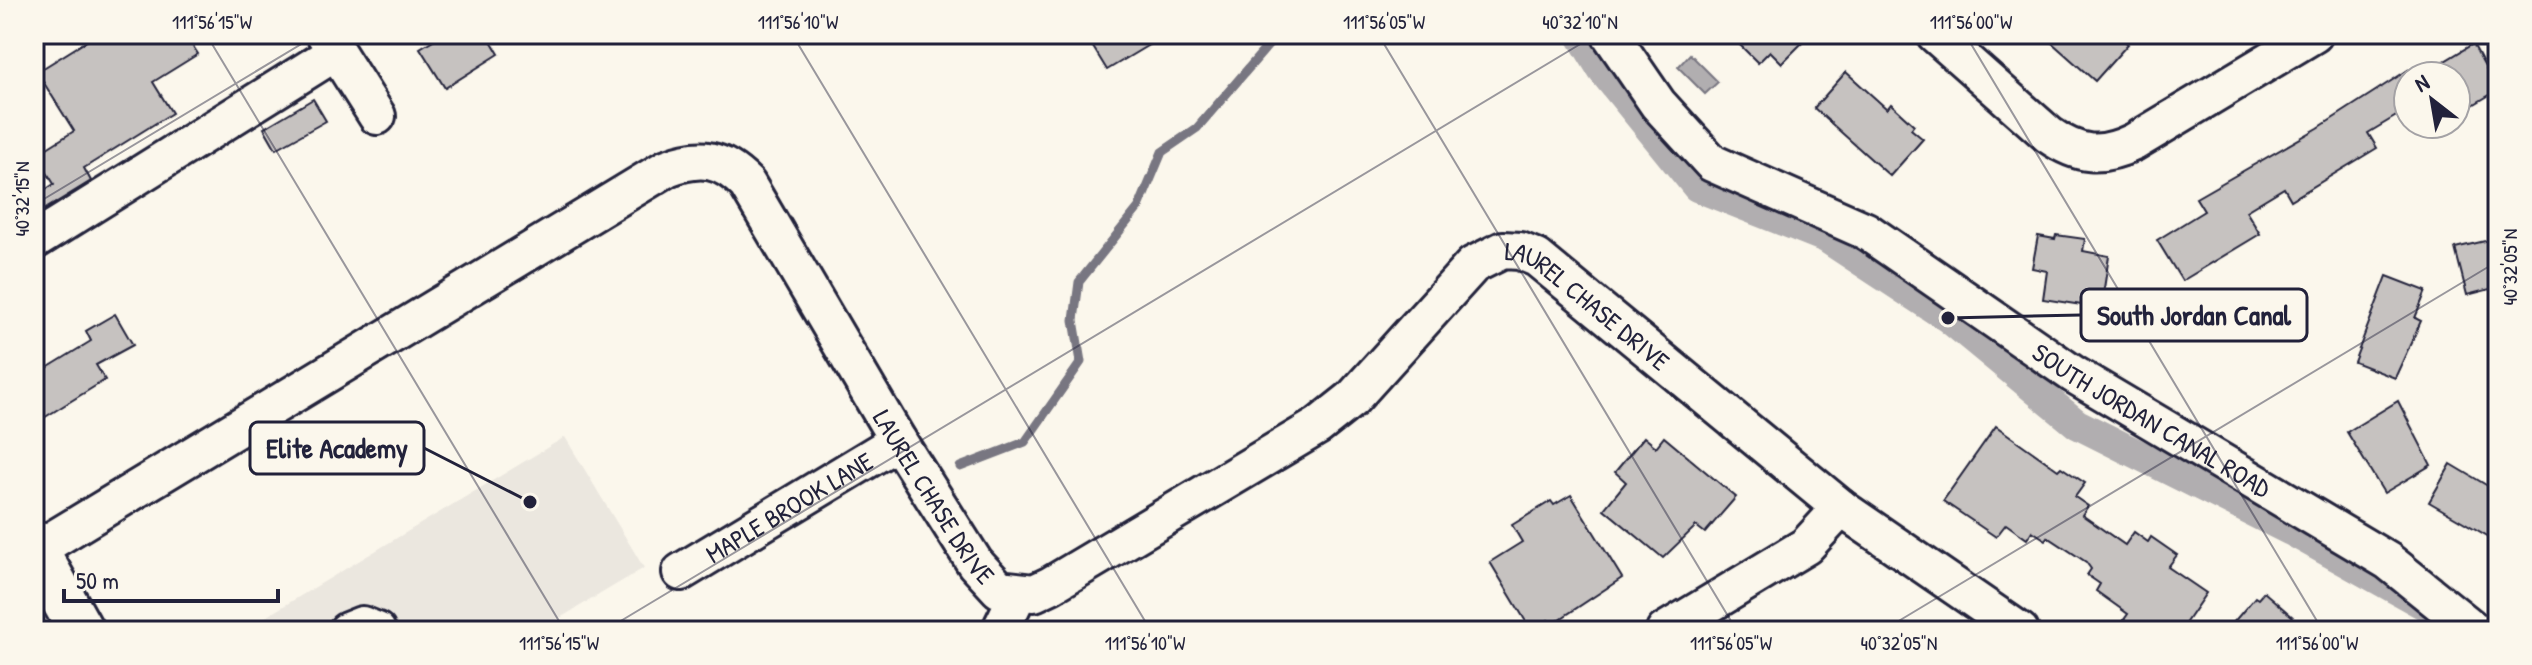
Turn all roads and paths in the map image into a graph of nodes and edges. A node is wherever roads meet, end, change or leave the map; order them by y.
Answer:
1 (1610, 34) edge
2 (1935, 34) edge
3 (2314, 34) edge
4 (331, 43) edge
5 (377, 116) dead end
6 (34, 241) edge
7 (898, 441) junction
8 (1841, 508) junction
9 (35, 550) edge
10 (681, 572) dead end
11 (1018, 594) junction
12 (81, 631) edge
13 (347, 631) edge
14 (377, 631) edge
15 (1000, 631) edge
16 (1665, 631) edge
17 (2020, 631) edge
18 (2475, 631) edge

1 - 18 street, SOUTH JORDAN CANAL ROAD
2 - 3 street
4 - 5 street
4 - 6 street
7 - 9 street, LAUREL CHASE DRIVE
7 - 10 street, MAPLE BROOK LANE
7 - 11 street, LAUREL CHASE DRIVE
8 - 11 street, LAUREL CHASE DRIVE
8 - 16 street
8 - 17 street, LAUREL CHASE DRIVE
9 - 12 main road
11 - 15 street
13 - 14 street

